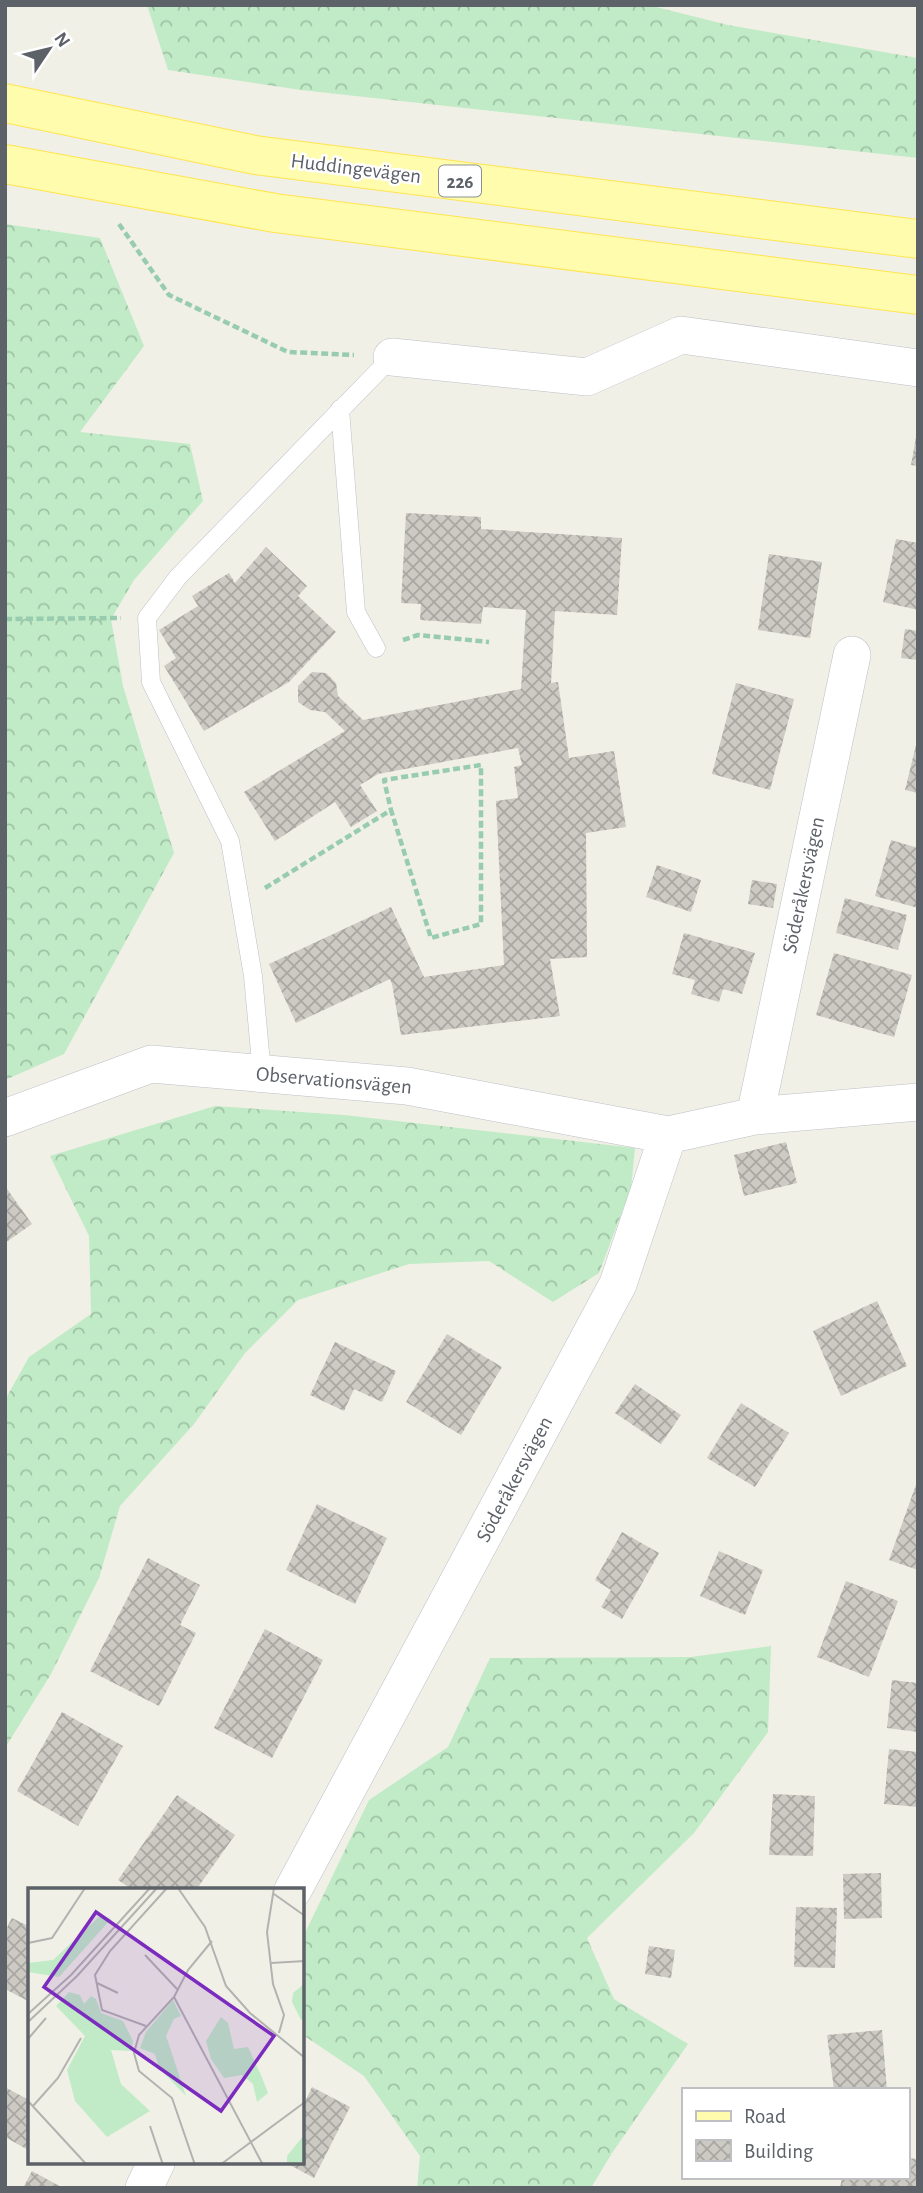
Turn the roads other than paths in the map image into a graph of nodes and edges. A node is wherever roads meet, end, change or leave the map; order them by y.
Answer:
1 (5, 103) edge
2 (5, 164) edge
3 (918, 239) edge
4 (918, 295) edge
5 (392, 357) joint
6 (918, 368) edge
7 (340, 410) junction
8 (376, 648) road end
9 (852, 655) dead end
10 (262, 1074) junction
11 (918, 1102) edge
12 (755, 1116) junction
13 (5, 1118) edge
14 (668, 1135) junction
15 (294, 1888) edge
16 (155, 2165) edge
17 (144, 2188) edge

1 - 3 main road, Huddingevägen / 226
2 - 4 main road
5 - 6 street
5 - 7 lane
7 - 8 lane
7 - 10 lane
9 - 12 street, Söderåkersvägen
10 - 13 street, Observationsvägen
10 - 14 street, Observationsvägen
11 - 12 street
12 - 14 street
14 - 15 street, Söderåkersvägen
16 - 17 street

